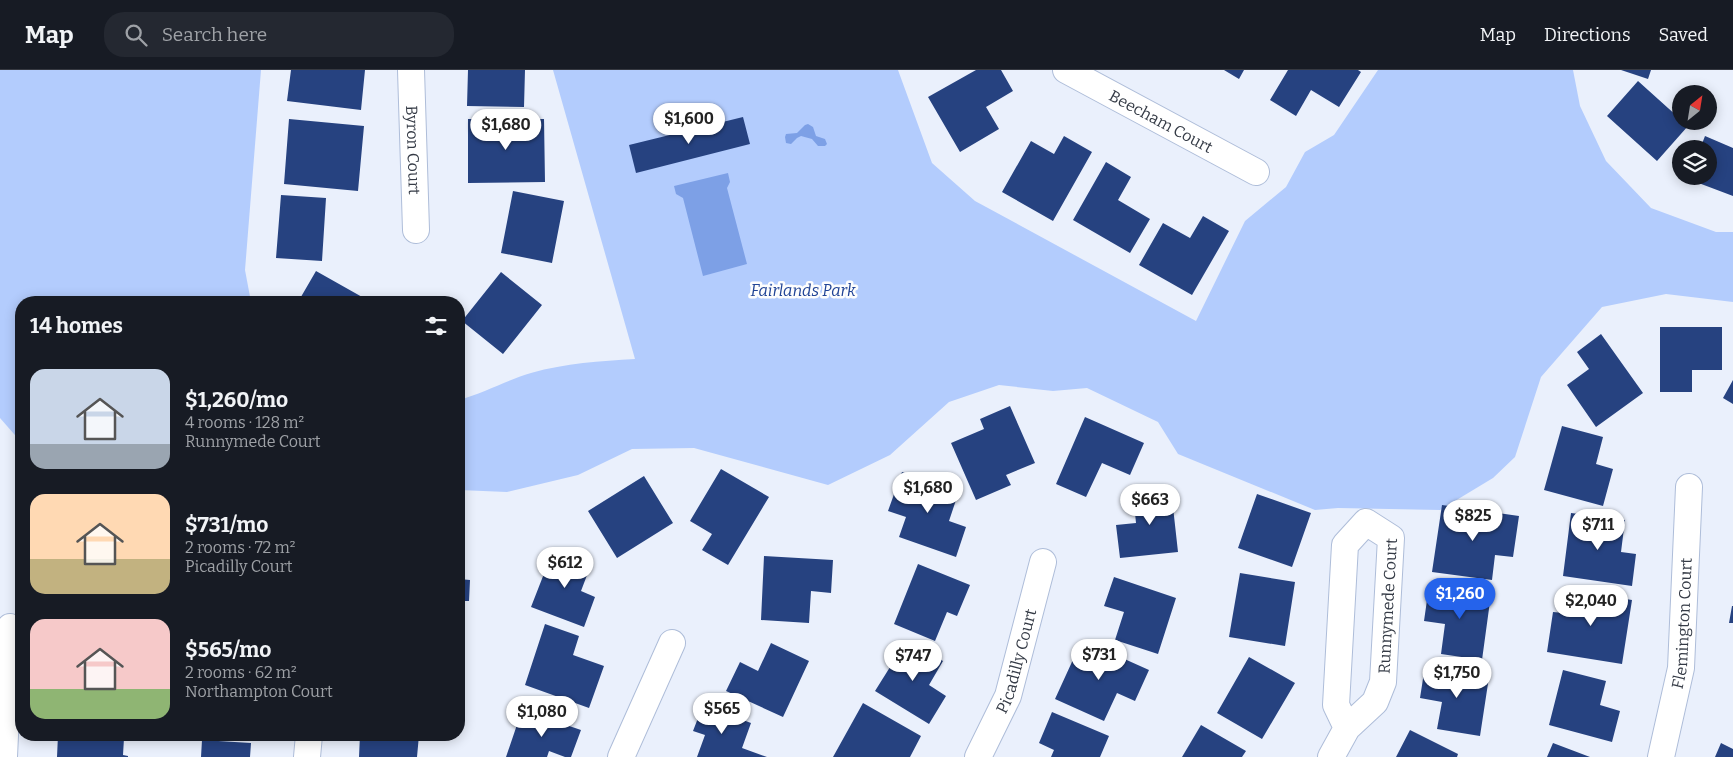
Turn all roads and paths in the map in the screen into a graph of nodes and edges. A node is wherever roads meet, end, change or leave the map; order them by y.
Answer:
1 (412, 70) edge
2 (1066, 70) edge
3 (1256, 172) dead end
4 (416, 230) dead end
5 (1690, 487) dead end
6 (1043, 562) dead end
7 (10, 626) dead end
8 (672, 643) dead end
9 (1347, 728) junction
10 (308, 741) edge
11 (4, 757) edge
12 (307, 757) edge
13 (621, 757) edge
14 (978, 757) edge
15 (1331, 757) edge
16 (1661, 757) edge

1 - 4 street, Byron Court
2 - 3 street, Beecham Court
5 - 16 street, Flemington Court
6 - 14 street, Picadilly Court
7 - 11 street
8 - 13 street
9 - 9 street, Runnymede Court
9 - 15 street, Runnymede Court
10 - 12 street

